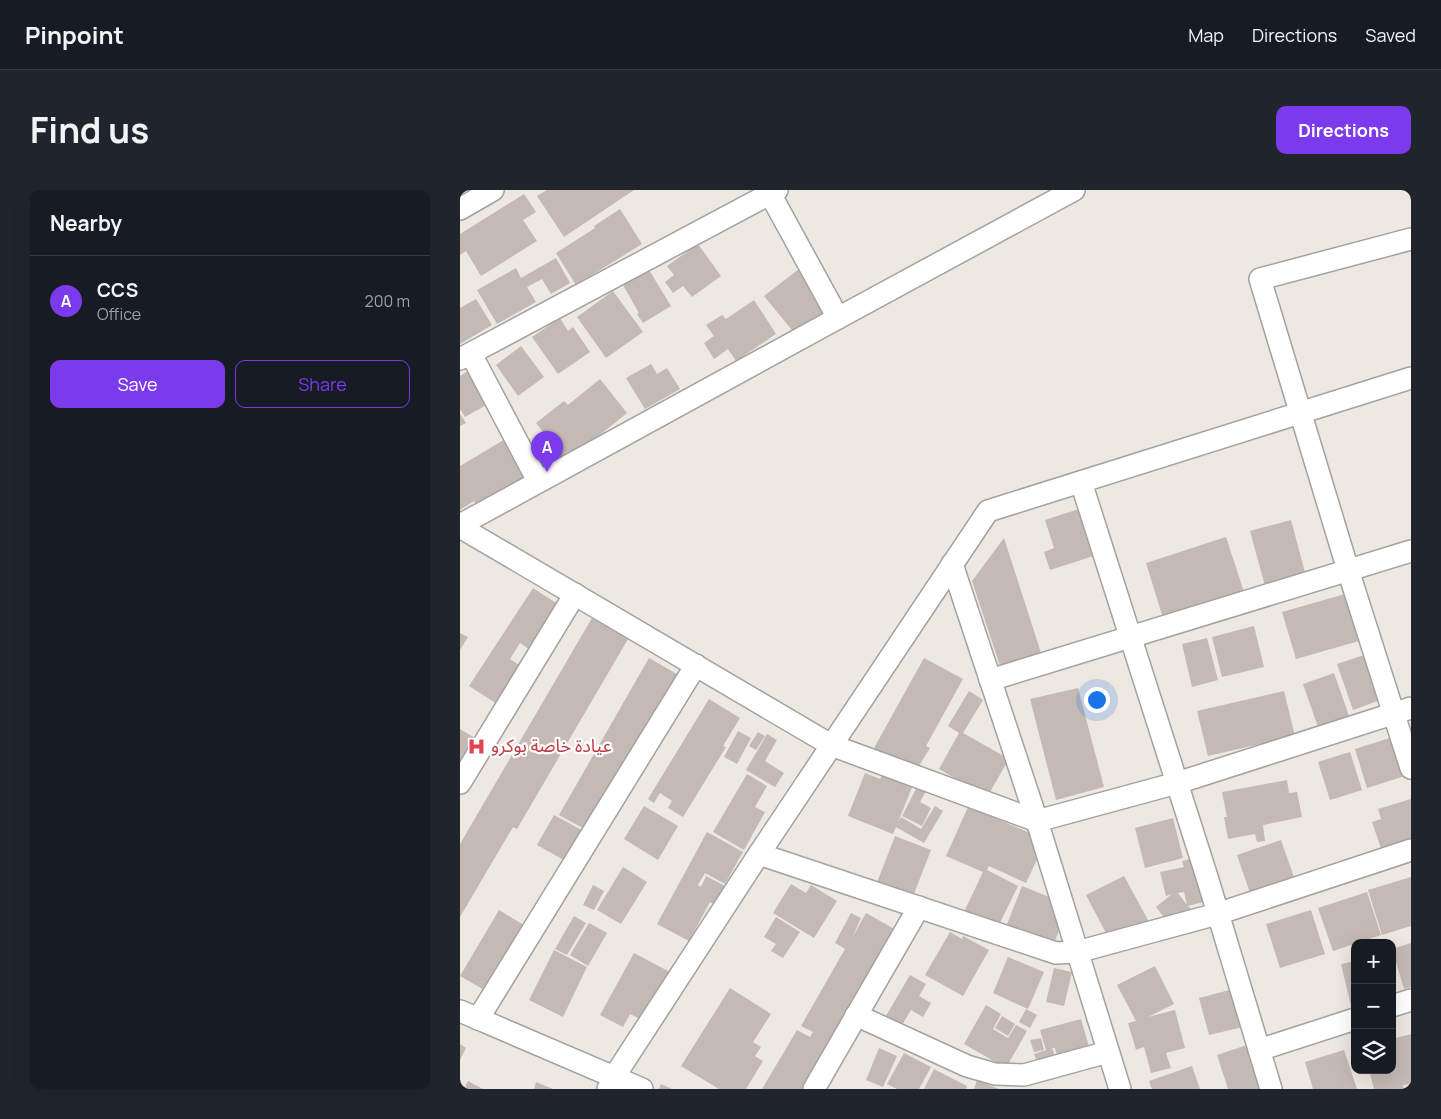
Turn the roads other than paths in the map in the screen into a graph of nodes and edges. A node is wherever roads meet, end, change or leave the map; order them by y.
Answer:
1 (1074, 190) edge
2 (490, 191) edge
3 (772, 191) edge
4 (460, 209) edge
5 (1411, 239) edge
6 (838, 318) junction
7 (465, 356) edge
8 (1411, 378) edge
9 (1300, 413) junction
10 (538, 481) junction
11 (1082, 482) junction
12 (460, 526) edge
13 (1411, 551) edge
14 (952, 564) junction
15 (1348, 570) junction
16 (575, 594) junction
17 (1131, 636) junction
18 (696, 665) junction
19 (990, 680) junction
20 (1402, 711) edge
21 (832, 745) junction
22 (1411, 768) edge
23 (460, 783) edge
24 (1177, 783) junction
25 (1037, 821) junction
26 (1411, 850) edge
27 (759, 854) junction
28 (919, 907) junction
29 (1217, 914) junction
30 (1077, 952) junction
31 (1411, 1000) edge
32 (1396, 1005) edge
33 (469, 1015) edge
34 (856, 1015) junction
35 (1351, 1020) edge
36 (1259, 1050) junction
37 (1108, 1052) junction
38 (611, 1083) edge
39 (642, 1089) edge
40 (814, 1089) edge
41 (1120, 1089) edge
42 (1271, 1089) edge

1 - 6 street
2 - 4 street
3 - 6 street
3 - 7 street
5 - 9 street
6 - 10 street
7 - 10 street
8 - 9 street
9 - 11 street
9 - 15 street
10 - 12 street
11 - 14 street
11 - 17 street
12 - 16 street
13 - 15 street
14 - 19 street
14 - 21 street
15 - 17 street
15 - 20 street
16 - 18 street
16 - 23 street
17 - 19 street
17 - 24 street
18 - 21 street
18 - 33 street
19 - 25 street
20 - 22 street
20 - 24 street
21 - 25 street
21 - 27 street
24 - 25 street
24 - 29 street
25 - 30 street
26 - 29 street
27 - 28 street
27 - 38 street
28 - 30 street
28 - 34 street
29 - 30 street
29 - 36 street
30 - 37 street
31 - 32 street
33 - 38 street
34 - 37 street
34 - 40 street
35 - 36 street
36 - 42 street
37 - 41 street
38 - 39 street

